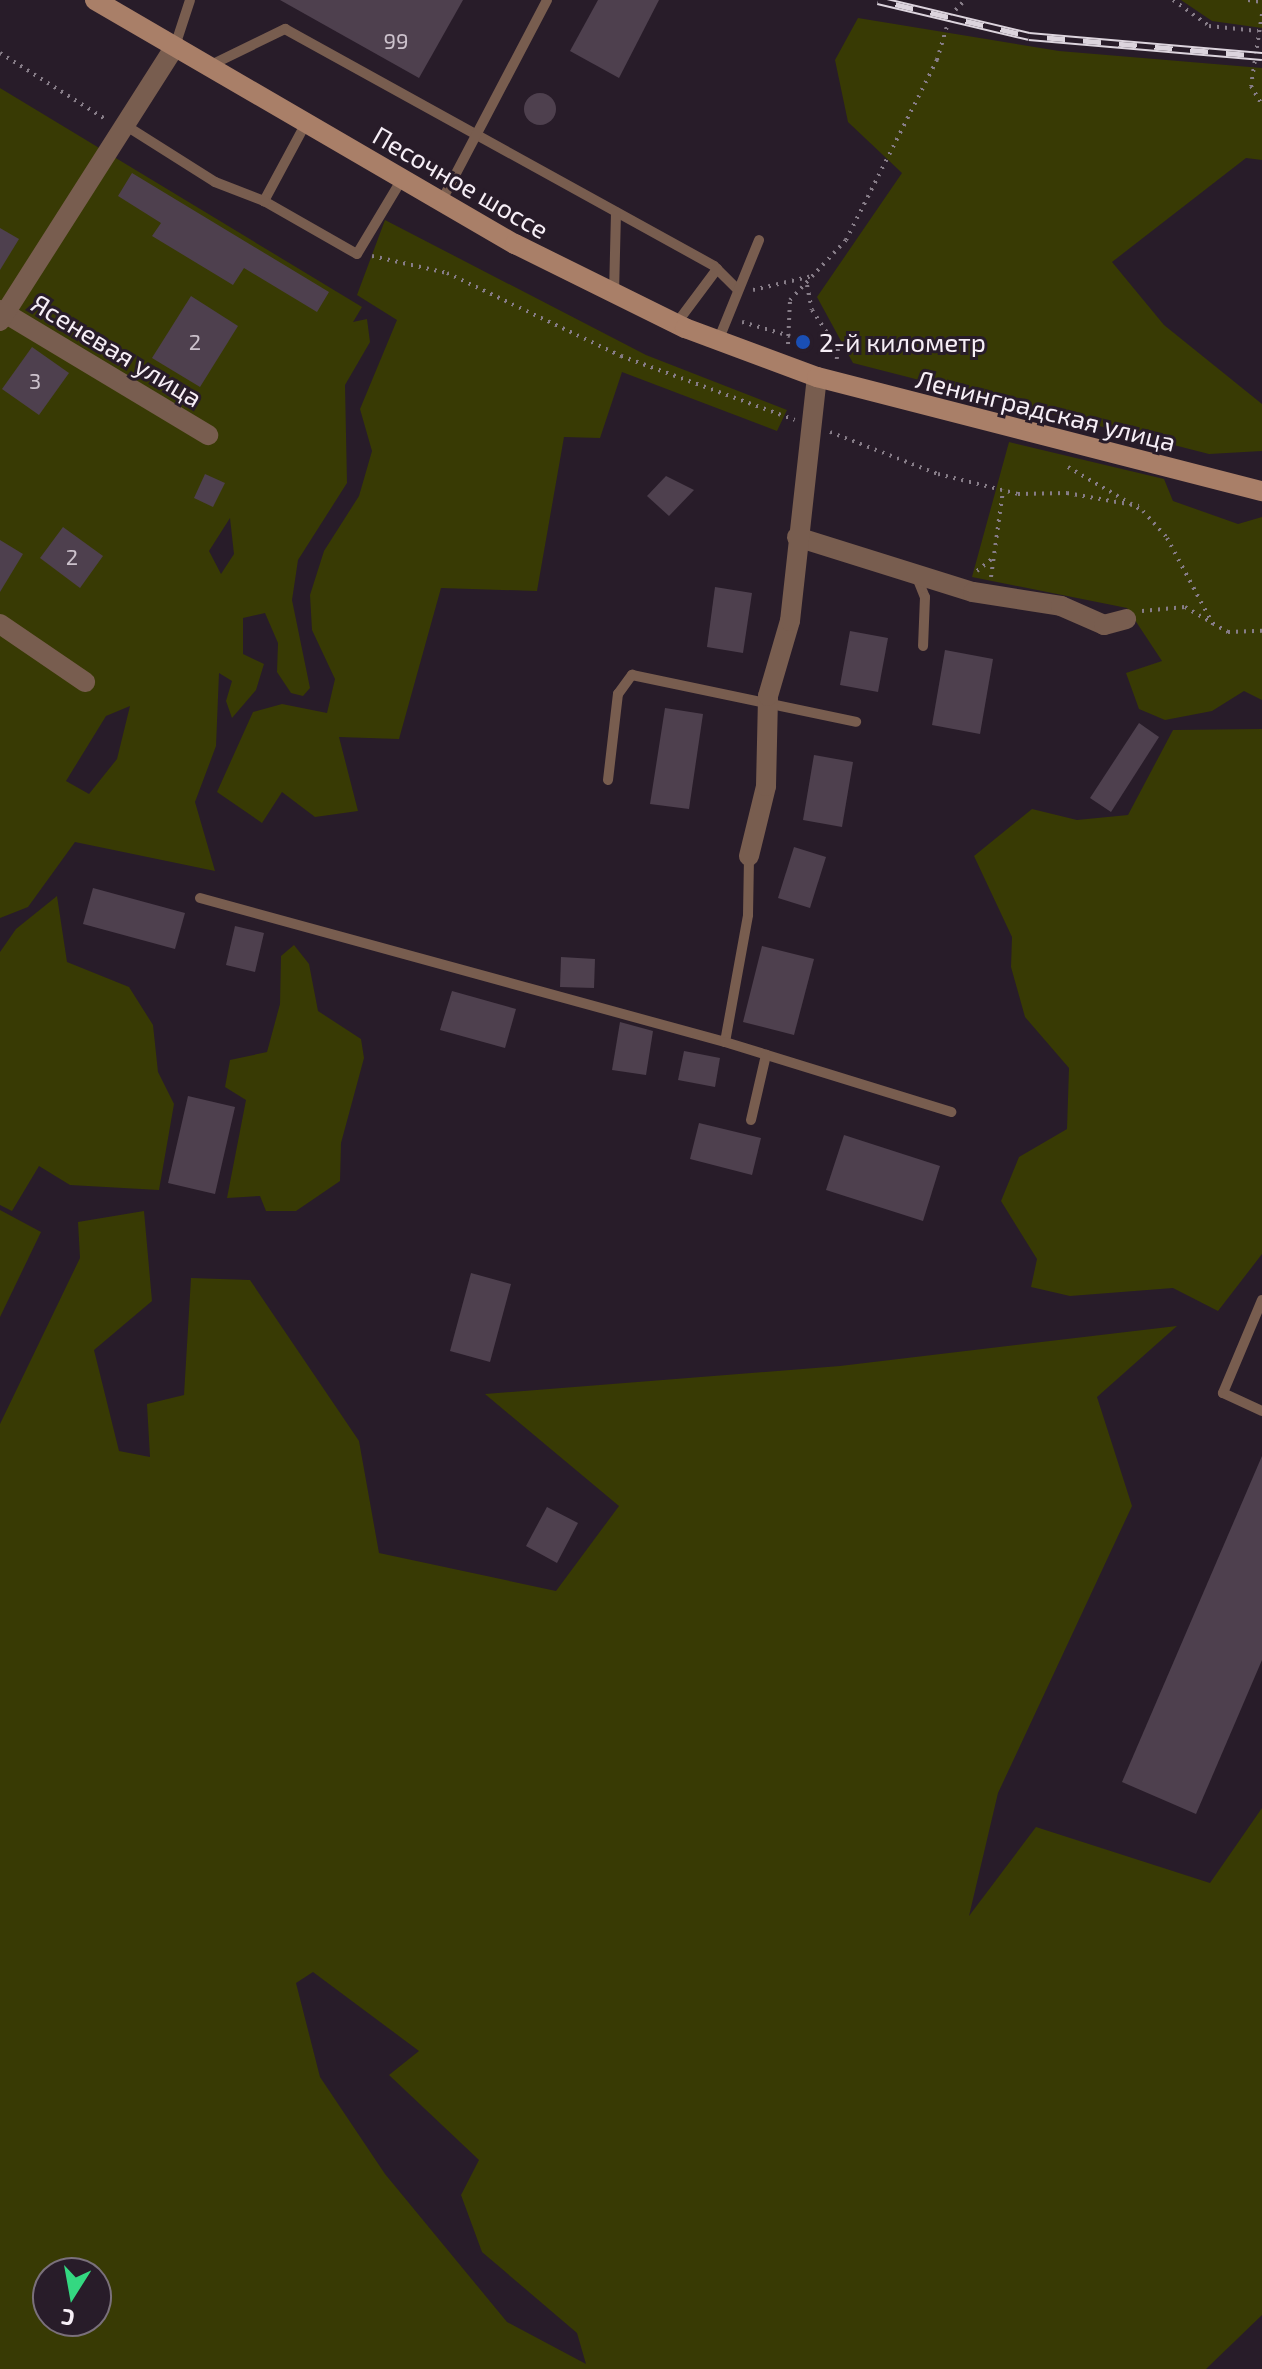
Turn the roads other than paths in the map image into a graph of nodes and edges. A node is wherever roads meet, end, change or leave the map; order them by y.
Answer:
1 (95, 0) edge
2 (190, 0) edge
3 (547, 0) edge
4 (175, 46) junction
5 (209, 66) junction
6 (306, 123) junction
7 (128, 127) junction
8 (474, 137) junction
9 (402, 179) junction
10 (264, 201) junction
11 (441, 202) junction
12 (616, 212) junction
13 (759, 240) dead end
14 (717, 269) junction
15 (737, 289) junction
16 (614, 296) junction
17 (2, 315) edge
18 (676, 324) junction
19 (718, 341) junction
20 (825, 374) junction
21 (208, 435) dead end
22 (1262, 491) edge
23 (797, 537) junction
24 (914, 570) junction
25 (1126, 619) road end
26 (0, 624) edge
27 (923, 646) dead end
28 (85, 682) dead end
29 (768, 707) junction
30 (856, 722) dead end
31 (608, 780) dead end
32 (749, 856) joint
33 (200, 898) dead end
34 (725, 1042) junction
35 (766, 1055) junction
36 (951, 1112) dead end
37 (751, 1120) dead end
38 (1262, 1300) edge
39 (1262, 1411) edge

1 - 4 main road, Песочное шоссе
2 - 4 lane
3 - 8 lane
4 - 5 main road, Песочное шоссе
4 - 7 street
5 - 6 main road, Песочное шоссе
5 - 8 lane
6 - 9 main road, Песочное шоссе
6 - 10 lane
7 - 10 lane
7 - 17 street
8 - 11 lane
8 - 12 lane
9 - 10 lane
9 - 11 main road, Песочное шоссе
11 - 16 main road, Песочное шоссе
12 - 14 lane
12 - 16 lane
13 - 15 lane
14 - 15 lane
14 - 18 lane
15 - 19 lane
16 - 18 main road, Песочное шоссе
17 - 21 street, Ясеневая улица
18 - 19 main road, Песочное шоссе
19 - 20 main road, Песочное шоссе
20 - 22 main road, Ленинградская улица
20 - 23 street
23 - 24 street
23 - 29 street
24 - 25 street
24 - 27 lane
26 - 28 street
29 - 30 lane
29 - 31 lane
29 - 32 street
32 - 34 lane
33 - 34 lane
34 - 35 lane
35 - 36 lane
35 - 37 lane
38 - 39 lane

